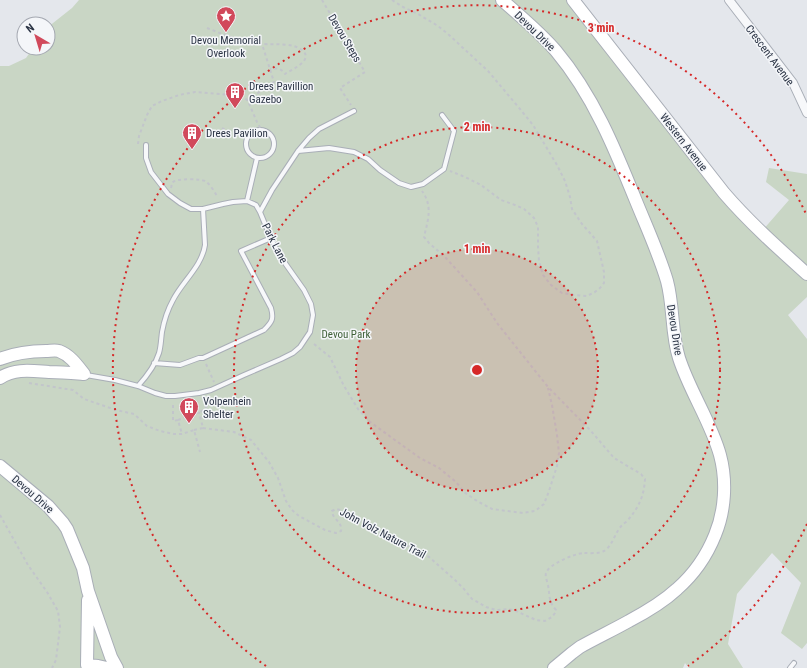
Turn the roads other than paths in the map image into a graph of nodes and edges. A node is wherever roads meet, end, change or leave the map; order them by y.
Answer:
1 (502, 0) edge
2 (573, 0) edge
3 (729, 0) edge
4 (354, 111) road end
5 (807, 113) edge
6 (442, 115) dead end
7 (146, 145) dead end
8 (298, 151) junction
9 (257, 158) junction
10 (247, 201) junction
11 (202, 209) junction
12 (260, 212) junction
13 (271, 238) junction
14 (807, 274) edge
15 (0, 359) edge
16 (154, 363) junction
17 (84, 374) junction
18 (0, 378) edge
19 (138, 386) junction
20 (0, 466) edge
21 (88, 591) junction
22 (794, 662) dead end
23 (83, 666) edge
24 (107, 668) edge
25 (117, 668) edge
26 (554, 668) edge
27 (790, 668) edge

1 - 26 street, Devou Drive
2 - 14 street, Western Avenue
3 - 5 street, Crescent Avenue
4 - 8 lane
6 - 8 lane
7 - 11 lane
8 - 12 lane
9 - 9 lane
9 - 10 lane
10 - 11 lane
10 - 12 lane, Park Lane
11 - 16 lane
12 - 13 lane, Park Lane
13 - 16 lane
13 - 19 lane, Park Lane
15 - 17 street
16 - 19 lane
17 - 18 street
17 - 19 lane, Park Lane
20 - 21 street, Devou Drive
21 - 23 street, Devou Drive
21 - 25 street, Devou Drive
22 - 27 lane
23 - 24 street, Devou Drive

